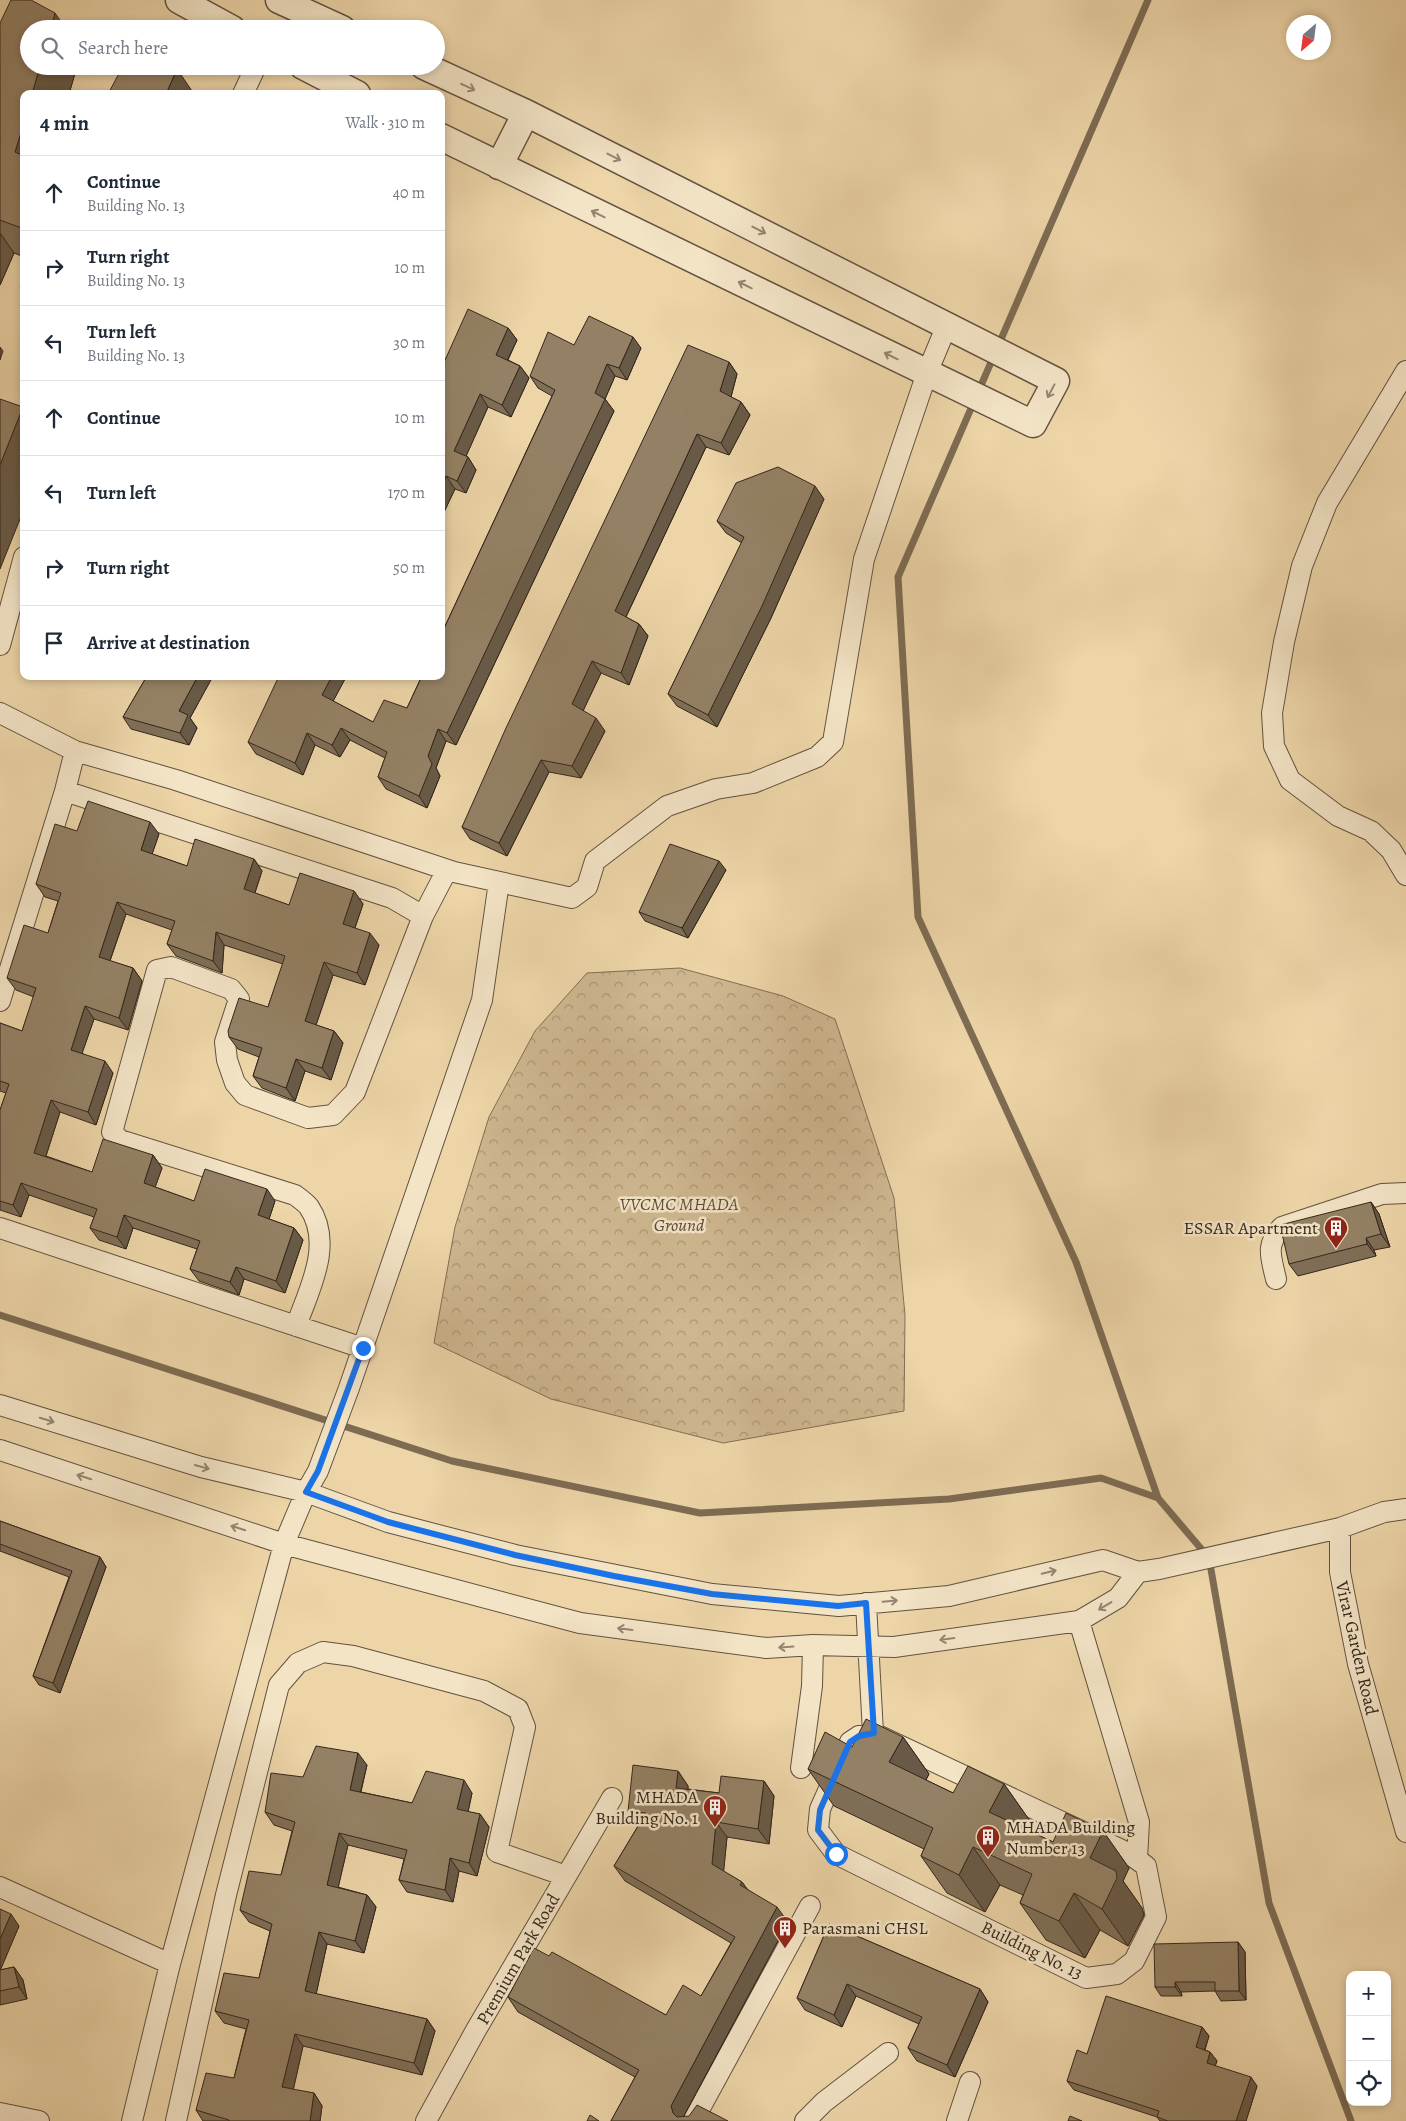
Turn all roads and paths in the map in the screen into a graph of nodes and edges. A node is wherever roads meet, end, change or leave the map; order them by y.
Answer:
1 (179, 0) edge
2 (280, 0) edge
3 (216, 20) edge
4 (323, 20) edge
5 (252, 75) edge
6 (320, 75) edge
7 (444, 75) edge
8 (245, 90) edge
9 (349, 90) edge
10 (526, 113) junction
11 (445, 139) edge
12 (499, 166) junction
13 (946, 324) junction
14 (1406, 371) edge
15 (927, 373) junction
16 (20, 572) edge
17 (0, 645) edge
18 (0, 713) edge
19 (75, 751) junction
20 (65, 791) junction
21 (448, 870) junction
22 (1406, 875) edge
23 (499, 882) junction
24 (423, 916) junction
25 (0, 1001) edge
26 (1406, 1193) edge
27 (0, 1228) edge
28 (1276, 1279) dead end
29 (296, 1326) junction
30 (363, 1348) junction
31 (0, 1405) edge
32 (0, 1450) edge
33 (306, 1492) junction
34 (1406, 1509) edge
35 (1340, 1528) junction
36 (284, 1544) junction
37 (1138, 1572) junction
38 (866, 1603) junction
39 (1080, 1621) junction
40 (813, 1645) junction
41 (868, 1646) junction
42 (874, 1733) junction
43 (801, 1768) dead end
44 (612, 1798) dead end
45 (1406, 1832) edge
46 (1137, 1859) junction
47 (566, 1876) junction
48 (0, 1887) edge
49 (810, 1906) dead end
50 (170, 1964) junction
51 (888, 2053) dead end
52 (970, 2082) dead end
53 (0, 2113) edge
54 (38, 2121) edge
55 (132, 2121) edge
56 (176, 2121) edge
57 (426, 2121) edge
58 (693, 2121) edge
59 (805, 2121) edge
60 (957, 2121) edge

1 - 3 street
2 - 4 street
5 - 8 street
6 - 9 street
7 -> 10 street
10 - 12 street
10 -> 13 street
11 - 12 street
15 -> 12 street
13 - 15 street
13 -> 15 street
14 - 22 street
15 - 23 street
16 - 17 street
18 - 19 street
19 - 20 street
19 - 21 street
20 - 24 street
20 - 25 street
21 - 23 street
21 - 24 street
23 - 30 street
24 - 29 street
26 - 28 street
27 - 29 street
29 - 30 street
30 - 33 street
31 -> 33 street
36 -> 32 street
33 - 36 street
33 - 38 street
34 - 35 street
35 - 37 street
35 - 45 street, Virar Garden Road
40 -> 36 street
36 - 50 street
38 -> 37 street
37 -> 39 street
38 - 41 street
39 -> 41 street
39 - 46 street
40 - 41 street
40 - 43 street
41 - 42 street
42 - 46 street
42 - 46 street, Building No. 13
44 - 47 street, Premium Park Road
47 - 56 street
47 - 57 street, Premium Park Road
48 - 50 street
49 - 58 street
50 - 55 street
51 - 59 street
52 - 60 street
53 - 54 street

